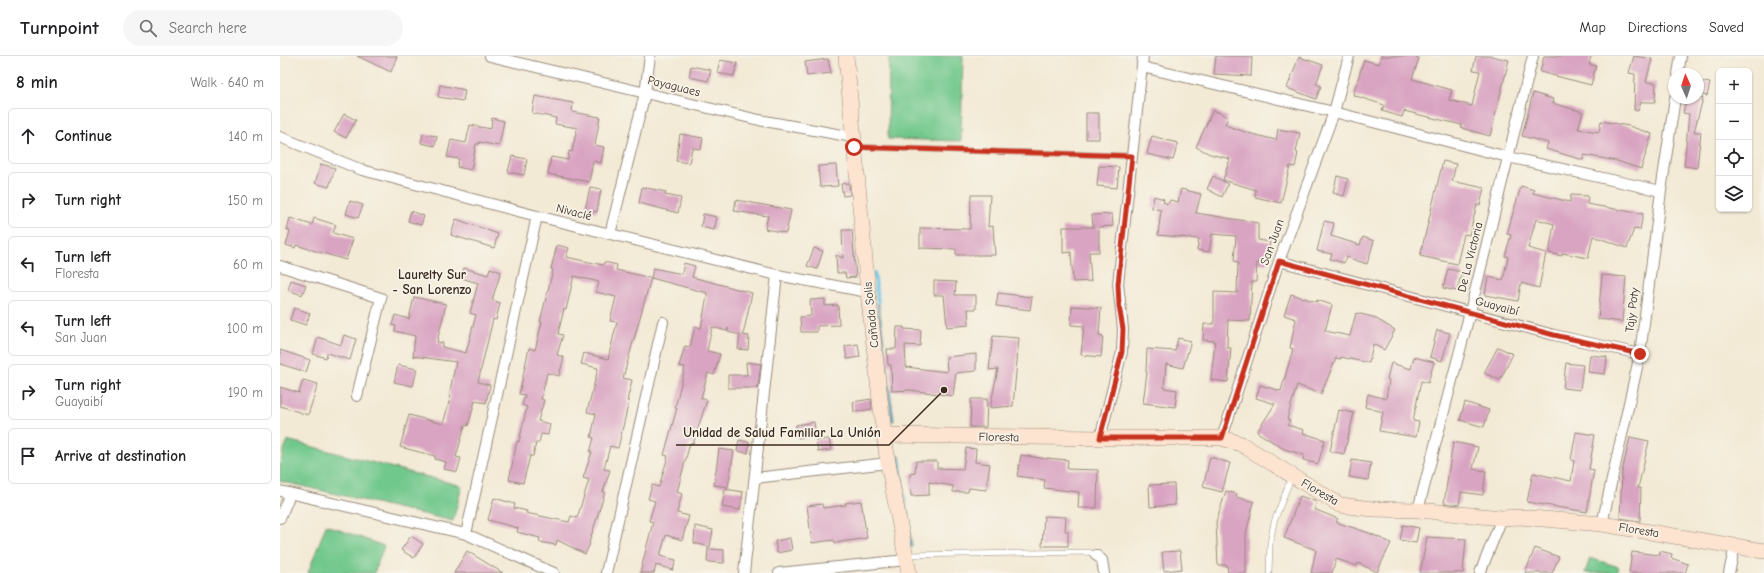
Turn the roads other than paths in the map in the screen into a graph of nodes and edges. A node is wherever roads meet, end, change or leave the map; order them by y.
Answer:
1 (490, 56) edge
2 (650, 56) edge
3 (846, 56) edge
4 (1143, 56) edge
5 (1349, 56) edge
6 (1533, 56) edge
7 (1681, 56) edge
8 (1142, 67) junction
9 (1679, 68) edge
10 (645, 93) junction
11 (1674, 104) edge
12 (1334, 112) junction
13 (280, 137) edge
14 (853, 142) junction
15 (1132, 156) junction
16 (1508, 157) junction
17 (1660, 192) junction
18 (537, 216) junction
19 (610, 234) junction
20 (1279, 261) junction
21 (280, 266) edge
22 (777, 275) junction
23 (868, 292) junction
24 (1470, 312) junction
25 (663, 322) dead end
26 (1640, 354) junction
27 (356, 396) dead end
28 (884, 435) junction
29 (1100, 438) junction
30 (1222, 438) junction
31 (888, 463) junction
32 (1292, 476) junction
33 (755, 478) junction
34 (285, 492) edge
35 (1418, 510) junction
36 (280, 518) edge
37 (1502, 518) junction
38 (1602, 524) junction
39 (466, 534) junction
40 (1734, 545) junction
41 (1764, 551) edge
42 (1096, 554) joint
43 (907, 563) edge
44 (554, 573) edge
45 (606, 573) edge
46 (744, 573) edge
47 (779, 573) edge
48 (1104, 573) edge
49 (1269, 573) edge
50 (1480, 573) edge
51 (1729, 573) edge

1 - 10 street, Payaguaes
2 - 10 street
3 - 14 street, Cañada Solis
4 - 8 street
5 - 12 street, San Juan
6 - 16 street, De La Victoria
7 - 9 street
8 - 12 street
8 - 15 street
10 - 14 street, Payaguaes
10 - 19 street
11 - 17 street, Tajy Poty
12 - 16 street
12 - 20 street, San Juan
13 - 18 street, Nivaclé
14 - 15 lane
14 - 23 street, Cañada Solis
15 - 29 street
16 - 17 street
16 - 24 street, De La Victoria
17 - 26 street, Tajy Poty
18 - 19 street, Nivaclé
18 - 39 street
19 - 22 street, Nivaclé
20 - 24 street, Guayaibí
20 - 30 street, San Juan
21 - 27 street
22 - 23 street, Nivaclé
22 - 33 street
23 - 28 street, Cañada Solis
24 - 26 street, Guayaibí
24 - 35 street, De La Victoria
25 - 45 street
26 - 38 street, Tajy Poty
28 - 29 street, Floresta
28 - 31 street, Cañada Solis
29 - 30 street, Floresta
30 - 32 street, Floresta
31 - 33 street
31 - 43 street, Cañada Solis
32 - 35 street, Floresta
32 - 49 lane
33 - 46 street
34 - 36 street
34 - 39 street
35 - 37 street, Floresta
37 - 38 street, Floresta
37 - 50 street
38 - 40 street, Floresta
39 - 44 street
40 - 41 street, Floresta
40 - 51 street
42 - 43 lane
42 - 48 street
43 - 47 street

